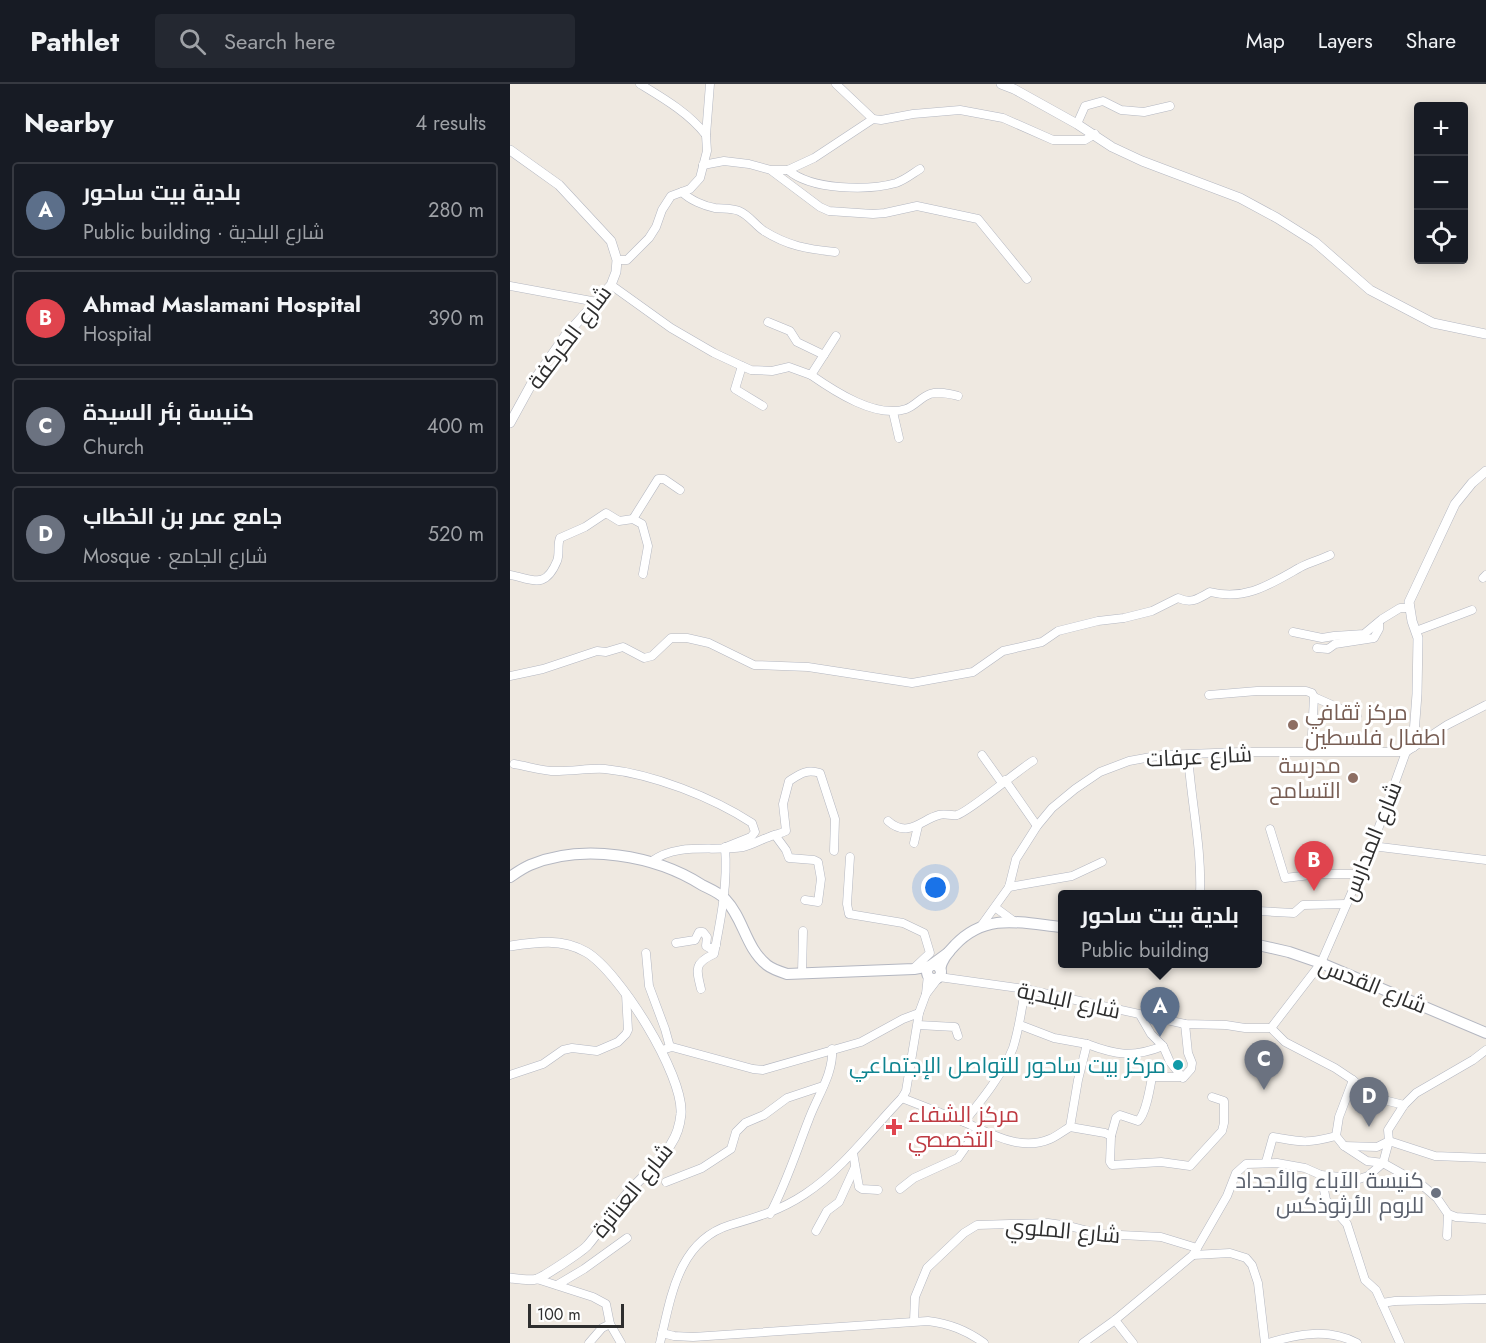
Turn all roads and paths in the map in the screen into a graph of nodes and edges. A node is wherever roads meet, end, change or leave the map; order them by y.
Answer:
1 (640, 84) edge
2 (710, 84) edge
3 (836, 84) edge
4 (1001, 84) edge
5 (1170, 106) dead end
6 (873, 119) junction
7 (1077, 124) junction
8 (1095, 134) junction
9 (706, 135) junction
10 (510, 150) edge
11 (703, 165) junction
12 (920, 169) dead end
13 (771, 170) junction
14 (788, 170) junction
15 (682, 192) junction
16 (835, 252) dead end
17 (618, 260) junction
18 (1027, 279) dead end
19 (611, 285) junction
20 (510, 286) edge
21 (597, 302) junction
22 (768, 322) dead end
23 (1486, 334) edge
24 (836, 336) dead end
25 (824, 355) junction
26 (742, 366) junction
27 (811, 375) junction
28 (958, 396) dead end
29 (763, 406) dead end
30 (893, 412) junction
31 (510, 423) edge
32 (899, 438) dead end
33 (1486, 471) edge
34 (680, 490) dead end
35 (633, 519) junction
36 (1330, 555) dead end
37 (643, 574) dead end
38 (510, 575) edge
39 (1410, 608) junction
40 (1472, 610) dead end
41 (1378, 622) junction
42 (1293, 632) dead end
43 (1416, 632) junction
44 (1317, 648) dead end
45 (510, 676) edge
46 (1209, 694) dead end
47 (1314, 697) junction
48 (1486, 705) edge
49 (1357, 716) dead end
50 (1410, 750) junction
51 (1315, 751) junction
52 (982, 755) dead end
53 (1188, 755) junction
54 (1033, 760) dead end
55 (514, 764) dead end
56 (1003, 781) junction
57 (888, 821) dead end
58 (918, 826) junction
59 (1037, 826) junction
60 (1270, 829) dead end
61 (775, 835) junction
62 (914, 843) dead end
63 (1372, 846) junction
64 (725, 848) junction
65 (834, 851) dead end
66 (850, 857) dead end
67 (1486, 860) edge
68 (652, 861) junction
69 (1102, 862) dead end
70 (1358, 874) junction
71 (510, 877) edge
72 (1009, 887) junction
73 (1200, 890) edge
74 (725, 898) junction
75 (805, 900) dead end
76 (1346, 904) junction
77 (996, 908) junction
78 (1262, 910) edge
79 (1016, 923) junction
80 (981, 926) junction
81 (1058, 927) edge
82 (803, 931) dead end
83 (676, 943) dead end
84 (716, 945) junction
85 (510, 946) edge
86 (1262, 946) edge
87 (646, 953) dead end
88 (1321, 963) junction
89 (914, 969) junction
90 (894, 971) junction
91 (802, 973) junction
92 (933, 974) junction
93 (701, 989) dead end
94 (1025, 989) junction
95 (626, 994) junction
96 (919, 1013) junction
97 (1140, 1015) junction
98 (1020, 1024) junction
99 (1185, 1024) junction
100 (918, 1025) junction
101 (1271, 1028) junction
102 (1486, 1033) edge
103 (958, 1036) dead end
104 (1087, 1044) junction
105 (1162, 1046) junction
106 (666, 1049) junction
107 (832, 1049) junction
108 (1486, 1050) edge
109 (510, 1075) edge
110 (1182, 1077) junction
111 (1353, 1080) junction
112 (823, 1086) junction
113 (1212, 1097) dead end
114 (902, 1098) junction
115 (1404, 1105) junction
116 (964, 1122) junction
117 (1070, 1127) junction
118 (979, 1128) junction
119 (1112, 1136) junction
120 (1336, 1136) junction
121 (1389, 1141) junction
122 (1344, 1146) junction
123 (853, 1153) junction
124 (1486, 1158) edge
125 (1266, 1162) junction
126 (1383, 1163) junction
127 (855, 1167) junction
128 (1321, 1175) junction
129 (666, 1182) dead end
130 (900, 1189) dead end
131 (878, 1190) dead end
132 (770, 1214) junction
133 (1448, 1214) junction
134 (1486, 1219) edge
135 (816, 1231) dead end
136 (1448, 1236) dead end
137 (627, 1238) dead end
138 (1195, 1252) junction
139 (510, 1278) edge
140 (537, 1279) junction
141 (557, 1286) junction
142 (1486, 1299) edge
143 (1382, 1303) junction
144 (1115, 1320) junction
145 (914, 1321) junction
146 (610, 1324) junction
147 (662, 1333) junction
148 (589, 1343) edge
149 (621, 1343) edge
150 (660, 1343) edge
151 (984, 1343) edge
152 (1083, 1343) edge
153 (1133, 1343) edge
154 (1266, 1343) edge
155 (1356, 1343) edge
156 (1400, 1343) edge

1 - 9 street
2 - 9 street
3 - 6 street
4 - 7 street
5 - 7 street
6 - 8 street
6 - 14 street
7 - 8 street
8 - 23 street
9 - 11 street
10 - 17 street, شارع الكركفة
11 - 13 street
11 - 15 street
12 - 14 street
13 - 14 street
13 - 18 street
15 - 16 street
15 - 17 street
17 - 19 street, شارع الكركفة
19 - 21 street, شارع الكركفة
19 - 26 street
20 - 21 street
21 - 31 street, شارع الكركفة
22 - 25 street
24 - 25 street
25 - 27 street
26 - 27 street
26 - 29 street
27 - 30 street
28 - 30 street
30 - 32 street
33 - 39 street
34 - 35 street
35 - 37 street
35 - 38 street
36 - 45 street
39 - 41 street
39 - 43 street
40 - 43 street
41 - 42 street
41 - 44 street
43 - 50 street
46 - 47 street
47 - 49 street
47 - 51 street
48 - 50 street
50 - 51 street, شارع عرفات
50 - 63 street, شارع المدارس
51 - 53 street, شارع عرفات
52 - 56 street
53 - 59 street, شارع عرفات
53 - 73 street
54 - 56 street
55 - 64 street
56 - 58 street
56 - 59 street
57 - 58 street
58 - 62 street
59 - 72 street, شارع عرفات
60 - 70 street
61 - 64 street
61 - 65 street
61 - 75 street
63 - 67 street
63 - 70 street, شارع المدارس
64 - 68 street
64 - 74 street
66 - 89 street
68 - 71 main road
68 - 74 main road
69 - 72 street
70 - 76 street, شارع المدارس
72 - 77 street, شارع عرفات
74 - 84 street
74 - 91 main road
76 - 78 street
76 - 88 street, شارع المدارس
77 - 79 street
77 - 80 street, شارع عرفات
79 - 80 main road
79 - 81 main road
80 - 92 main road
82 - 91 street
83 - 84 street
84 - 93 street
85 - 95 street, شارع العناترة
86 - 88 main road, شارع القدس
87 - 106 street
88 - 101 street, شارع المدارس
88 - 102 main road, شارع القدس
89 - 90 main road
89 - 92 main road
90 - 91 main road
90 - 92 main road
92 - 94 street, شارع البلدية
92 - 96 street
94 - 97 street, شارع البلدية
94 - 98 street
95 - 106 street, شارع العناترة
95 - 109 street
96 - 100 street
96 - 107 street
97 - 99 street, شارع البلدية
97 - 105 street
98 - 104 street
98 - 116 street
99 - 101 street, شارع البلدية
99 - 110 street
100 - 103 street
100 - 114 street
101 - 111 street
104 - 105 street
104 - 117 street
105 - 110 street
106 - 107 street
106 - 140 street, شارع العناترة
107 - 112 street
108 - 115 street
110 - 119 street
111 - 115 street
111 - 120 street
112 - 129 street
112 - 132 street
113 - 119 street
114 - 116 street
114 - 123 street
115 - 121 street
116 - 118 street
117 - 118 street
117 - 119 street
118 - 130 street
120 - 122 street
120 - 125 street
121 - 122 street
121 - 124 street
121 - 126 street
122 - 126 street
123 - 127 street
123 - 132 street
125 - 128 street
125 - 138 street
126 - 128 street
126 - 133 street
127 - 131 street
127 - 135 street
128 - 143 street
132 - 147 street
133 - 134 street
133 - 136 street
137 - 141 street
138 - 144 street
138 - 145 street, شارع الملوي
138 - 154 street
139 - 140 street
140 - 141 street
141 - 146 street
142 - 143 street
143 - 156 street
144 - 152 street
144 - 153 street
145 - 147 street
145 - 151 street
146 - 148 street
146 - 149 street
147 - 150 street
154 - 155 street

